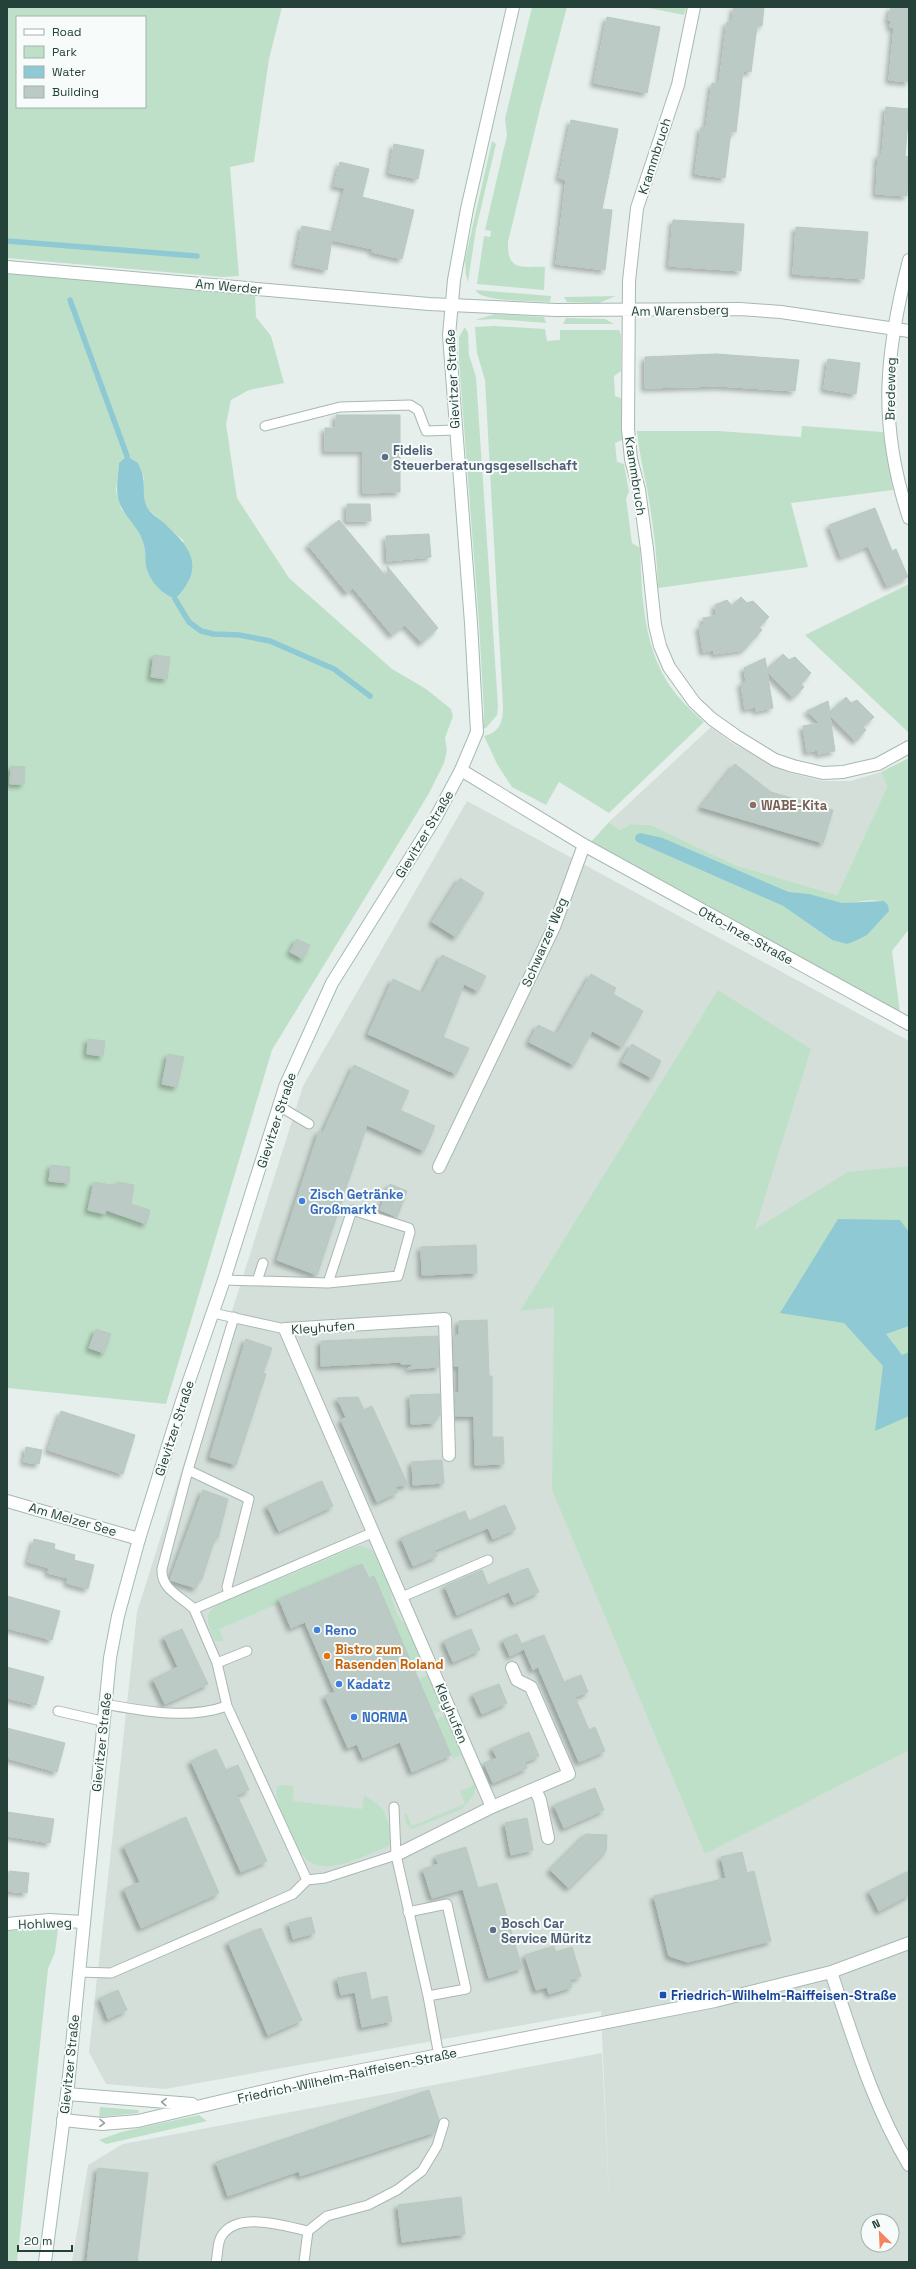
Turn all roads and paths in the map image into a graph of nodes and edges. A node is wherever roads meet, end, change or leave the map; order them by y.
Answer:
1 (513, 7) edge
2 (694, 7) edge
3 (909, 260) edge
4 (7, 267) edge
5 (450, 305) junction
6 (628, 310) junction
7 (893, 328) junction
8 (909, 331) edge
9 (265, 426) dead end
10 (455, 430) junction
11 (909, 518) edge
12 (909, 747) edge
13 (461, 770) junction
14 (584, 845) junction
15 (909, 1024) edge
16 (279, 1106) junction
17 (308, 1124) dead end
18 (439, 1167) dead end
19 (263, 1263) dead end
20 (224, 1280) junction
21 (257, 1281) junction
22 (328, 1283) junction
23 (213, 1313) junction
24 (234, 1317) junction
25 (285, 1329) junction
26 (449, 1454) dead end
27 (188, 1470) junction
28 (7, 1501) edge
29 (374, 1532) junction
30 (139, 1539) junction
31 (488, 1560) dead end
32 (230, 1594) junction
33 (402, 1597) junction
34 (194, 1610) junction
35 (247, 1651) dead end
36 (217, 1663) junction
37 (512, 1668) dead end
38 (104, 1704) junction
39 (227, 1706) junction
40 (58, 1711) dead end
41 (102, 1721) junction
42 (535, 1789) junction
43 (394, 1806) dead end
44 (492, 1807) junction
45 (548, 1838) dead end
46 (396, 1855) junction
47 (306, 1880) junction
48 (408, 1912) junction
49 (83, 1922) junction
50 (7, 1924) edge
51 (909, 1943) edge
52 (78, 1972) junction
53 (831, 1972) junction
54 (428, 1996) junction
55 (440, 2056) junction
56 (67, 2094) junction
57 (203, 2105) junction
58 (63, 2120) junction
59 (444, 2123) dead end
60 (909, 2165) edge
61 (308, 2231) junction
62 (45, 2262) edge
63 (216, 2262) edge
64 (304, 2262) edge

1 - 5 street, Gievitzer Straße
2 - 6 street, Krammbruch
3 - 7 street, Bredeweg
4 - 5 street, Am Werder
5 - 6 street, Am Warensberg
5 - 10 street, Gievitzer Straße
6 - 7 street, Am Warensberg
6 - 12 street, Krammbruch
7 - 8 street, Am Warensberg
7 - 11 street, Bredeweg
9 - 10 lane
10 - 13 street, Gievitzer Straße
13 - 14 street
13 - 16 street, Gievitzer Straße
14 - 15 street, Otto-Inze-Straße
14 - 18 street, Schwarzer Weg
16 - 17 lane
16 - 20 street, Gievitzer Straße
19 - 21 lane
20 - 21 lane
20 - 23 street, Gievitzer Straße
21 - 22 lane
22 - 22 lane
23 - 24 lane
23 - 30 street, Gievitzer Straße
24 - 25 lane
24 - 27 lane
25 - 26 street, Kleyhufen
25 - 29 street, Kleyhufen
27 - 32 lane
27 - 34 lane
28 - 30 street, Am Melzer See
29 - 32 lane
29 - 33 street, Kleyhufen
30 - 38 street, Gievitzer Straße
31 - 33 lane
32 - 34 lane
33 - 44 street, Kleyhufen
34 - 36 lane
35 - 36 lane
36 - 39 lane
37 - 42 street
38 - 39 lane
38 - 41 street, Gievitzer Straße
39 - 47 lane
40 - 41 lane
41 - 49 street, Gievitzer Straße
42 - 44 street
42 - 45 street
43 - 46 lane
44 - 46 street
46 - 47 lane
46 - 48 lane
47 - 52 lane
48 - 54 lane
48 - 54 lane
49 - 50 street, Hohlweg
49 - 52 street, Gievitzer Straße
51 - 53 street, Friedrich-Wilhelm-Raiffeisen-Straße
52 - 56 street, Gievitzer Straße
53 - 55 street, Friedrich-Wilhelm-Raiffeisen-Straße
53 - 60 street
54 - 55 lane
55 - 57 street, Friedrich-Wilhelm-Raiffeisen-Straße
57 -> 56 street, Friedrich-Wilhelm-Raiffeisen-Straße
56 - 58 street, Gievitzer Straße
58 -> 57 street, Friedrich-Wilhelm-Raiffeisen-Straße
58 - 62 street, Gievitzer Straße
59 - 61 lane
61 - 63 lane
61 - 64 lane

